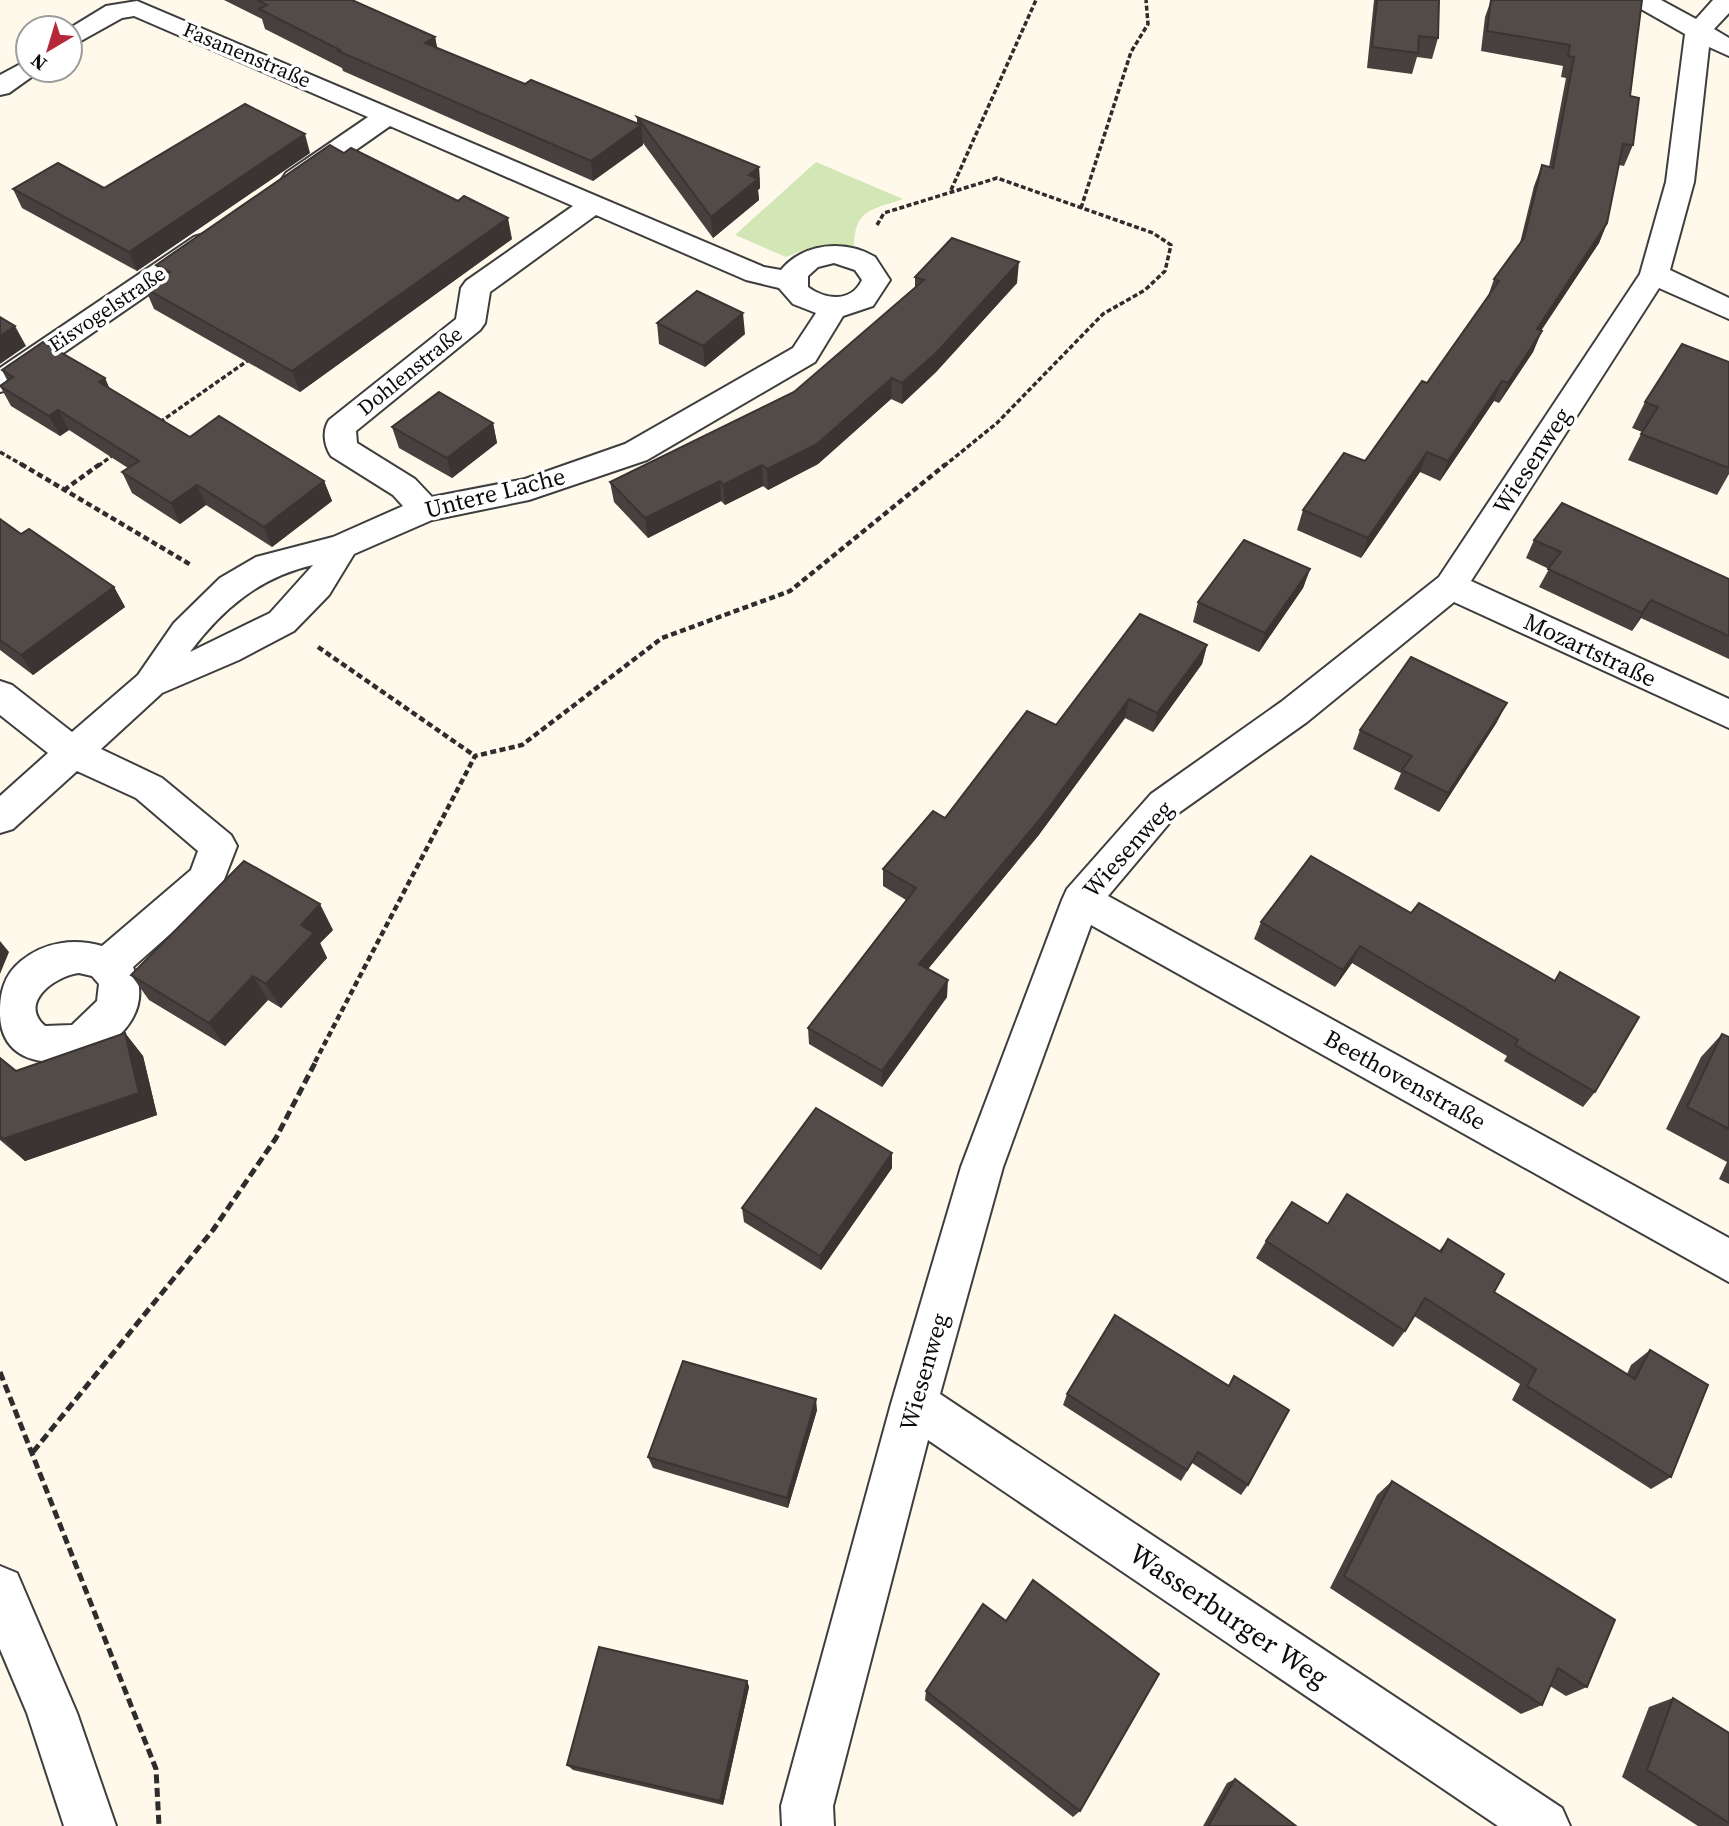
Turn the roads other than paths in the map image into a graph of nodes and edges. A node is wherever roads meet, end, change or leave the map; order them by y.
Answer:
1 (1643, 0) edge
2 (1727, 0) edge
3 (84, 30) edge
4 (1714, 40) edge
5 (387, 116) junction
6 (274, 194) edge
7 (592, 205) junction
8 (230, 225) edge
9 (1654, 274) junction
10 (792, 282) junction
11 (834, 307) junction
12 (1729, 310) edge
13 (0, 382) edge
14 (425, 509) junction
15 (342, 546) junction
16 (1451, 586) junction
17 (150, 684) junction
18 (0, 695) edge
19 (1729, 714) edge
20 (72, 752) junction
21 (0, 818) edge
22 (1081, 900) junction
23 (108, 964) dead end
24 (1729, 1261) edge
25 (914, 1404) junction
26 (0, 1590) edge
27 (90, 1826) edge
28 (808, 1826) edge
29 (1544, 1826) edge

1 - 4 street
2 - 4 street
3 - 5 street, Fasanenstraße
4 - 9 street, Wiesenweg
5 - 6 street
5 - 7 street
7 - 10 street
7 - 14 street, Dohlenstraße
8 - 13 street, Eisvogelstraße
9 - 12 street
9 - 16 street, Wiesenweg
10 - 11 street
10 - 11 street
11 - 14 street, Untere Lache
14 - 15 street, Untere Lache
15 - 17 street
15 - 17 street, Untere Lache
16 - 19 street, Mozartstraße
16 - 22 street, Wiesenweg
17 - 20 street
18 - 20 street
20 - 21 street
20 - 23 street
22 - 24 street, Beethovenstraße
22 - 25 street, Wiesenweg
25 - 28 street, Wiesenweg
25 - 29 street, Wasserburger Weg
26 - 27 street

